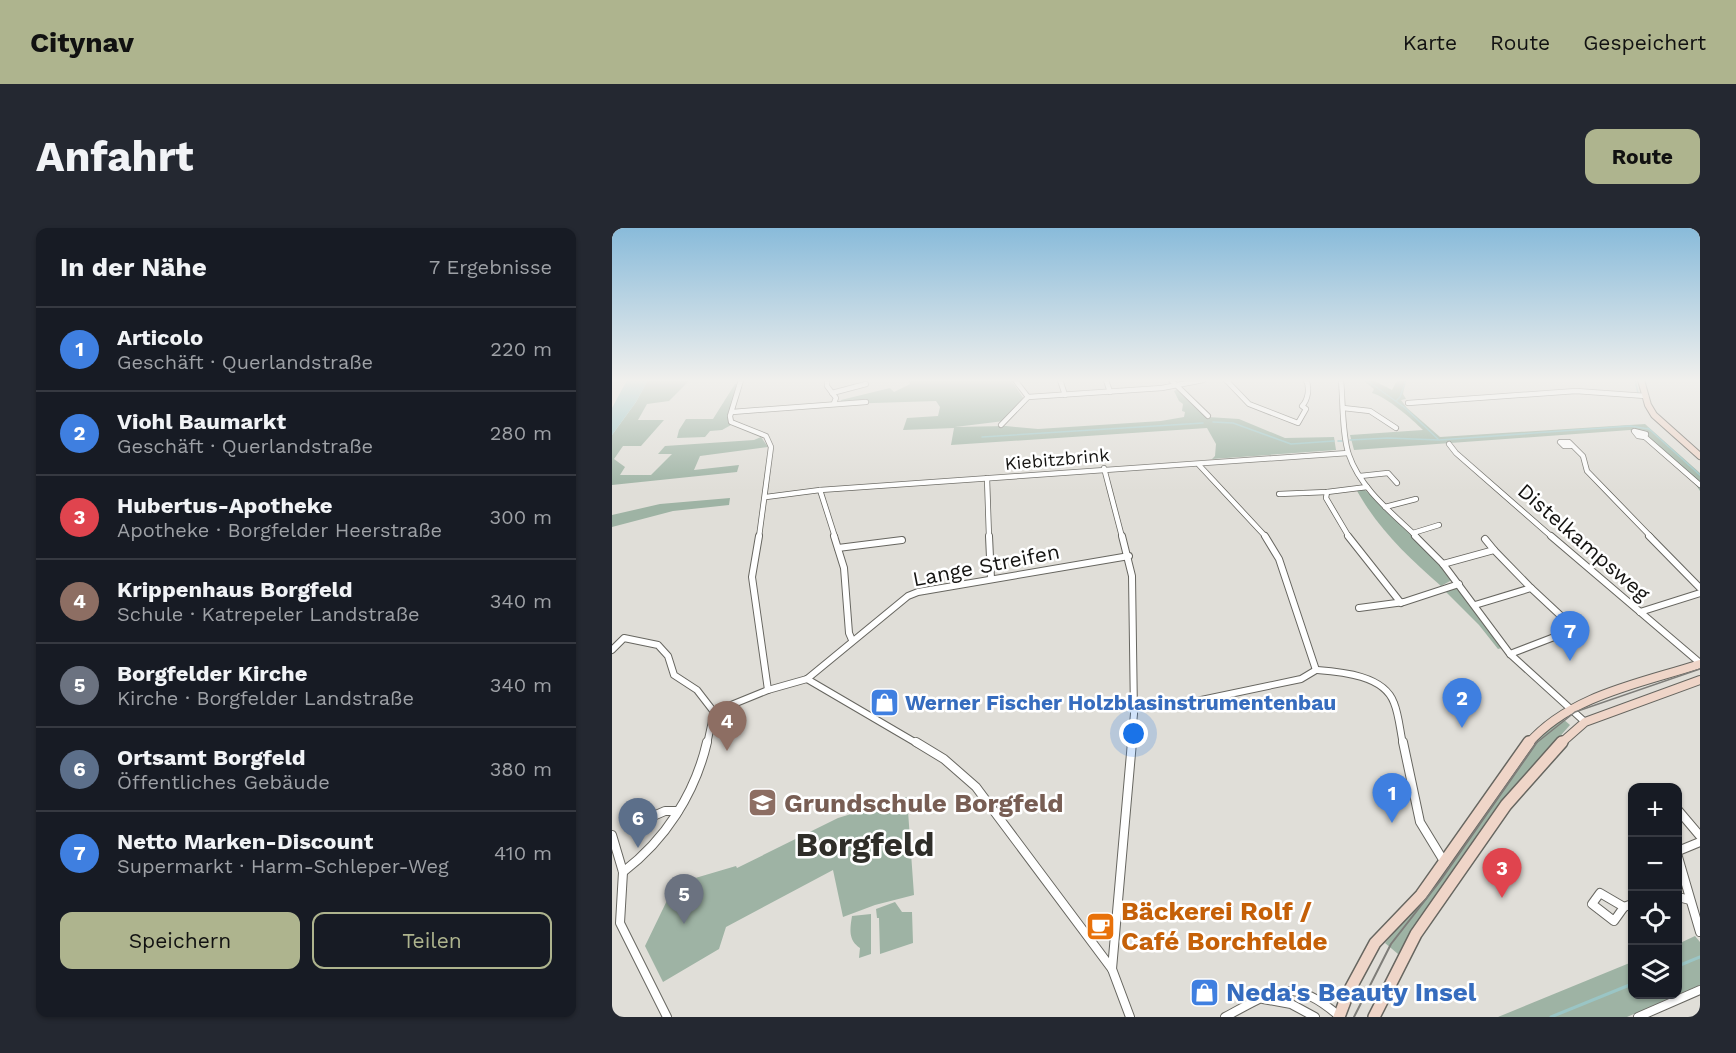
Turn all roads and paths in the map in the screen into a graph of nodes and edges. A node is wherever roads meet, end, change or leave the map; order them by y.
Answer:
1 (731, 417) edge
2 (1009, 417) edge
3 (1279, 417) edge
4 (1303, 417) edge
5 (1343, 417) edge
6 (1379, 417) edge
7 (1656, 417) edge
8 (1001, 425) dead end
9 (1396, 428) dead end
10 (1645, 437) dead end
11 (1449, 444) dead end
12 (1571, 446) dead end
13 (1696, 449) edge
14 (1348, 453) junction
15 (1700, 456) edge
16 (1199, 465) junction
17 (1104, 468) junction
18 (1360, 476) junction
19 (987, 478) junction
20 (1397, 483) dead end
21 (1700, 485) edge
22 (1367, 487) junction
23 (820, 490) junction
24 (1327, 492) junction
25 (1279, 494) dead end
26 (766, 497) junction
27 (1416, 499) dead end
28 (1385, 507) junction
29 (1439, 525) dead end
30 (1413, 533) junction
31 (1485, 539) dead end
32 (902, 540) dead end
33 (838, 548) junction
34 (1494, 550) junction
35 (1128, 556) junction
36 (1443, 564) junction
37 (991, 579) junction
38 (1459, 584) junction
39 (1531, 588) junction
40 (1700, 588) edge
41 (1700, 593) edge
42 (1401, 603) junction
43 (1474, 605) junction
44 (1359, 608) dead end
45 (1640, 612) junction
46 (852, 640) junction
47 (612, 650) edge
48 (1510, 654) junction
49 (1700, 663) edge
50 (1316, 670) junction
51 (807, 679) junction
52 (1700, 680) edge
53 (768, 690) junction
54 (1187, 703) dead end
55 (1571, 709) junction
56 (714, 712) junction
57 (1585, 722) junction
58 (678, 811) junction
59 (1682, 816) edge
60 (644, 820) dead end
61 (612, 835) edge
62 (1700, 836) edge
63 (1700, 842) edge
64 (1682, 849) edge
65 (1445, 863) junction
66 (623, 872) junction
67 (1682, 874) edge
68 (1682, 898) edge
69 (1690, 900) junction
70 (1700, 932) edge
71 (1112, 969) junction
72 (1700, 990) edge
73 (1262, 999) junction
74 (667, 1017) edge
75 (1130, 1017) edge
76 (1226, 1017) edge
77 (1315, 1017) edge
78 (1339, 1017) edge
79 (1374, 1017) edge
80 (1638, 1017) edge

1 - 26 street
2 - 8 street
3 - 4 street
5 - 14 street
6 - 9 street
7 - 13 main road
10 - 21 street
11 - 45 street, Distelkampsweg
12 - 40 street
13 - 15 street
14 - 16 street, Kiebitzbrink
14 - 18 street
16 - 17 street, Kiebitzbrink
16 - 50 street
17 - 19 street, Kiebitzbrink
17 - 35 street
18 - 20 street
18 - 22 street
19 - 23 street, Kiebitzbrink
19 - 37 street
22 - 24 street
22 - 28 street
23 - 26 street, Kiebitzbrink
23 - 33 street
24 - 25 street
24 - 42 street
26 - 53 street
27 - 28 street
28 - 30 street
29 - 30 street
30 - 36 street
31 - 34 street
32 - 33 street
33 - 46 street
34 - 36 street
34 - 39 street
35 - 37 street, Lange Streifen
35 - 71 street
36 - 38 street
37 - 46 street, Lange Streifen
38 - 42 street
38 - 43 street
39 - 43 street
39 - 48 street
41 - 45 street
42 - 44 street
43 - 48 street
45 - 49 street, Distelkampsweg
46 - 51 street, Lange Streifen
47 - 56 street
48 - 55 street
49 - 55 main road
50 - 54 street
50 - 65 street
51 - 53 street
51 - 71 street
52 - 57 main road
53 - 56 street
55 - 57 street
55 - 65 main road
56 - 58 street
57 - 79 main road
58 - 60 street
58 - 66 street
59 - 62 street
61 - 66 street
63 - 64 street
65 - 78 main road
66 - 74 street
67 - 69 street
68 - 69 street
69 - 70 street
71 - 75 street
72 - 80 street
73 - 76 street
73 - 77 street
73 - 78 street

